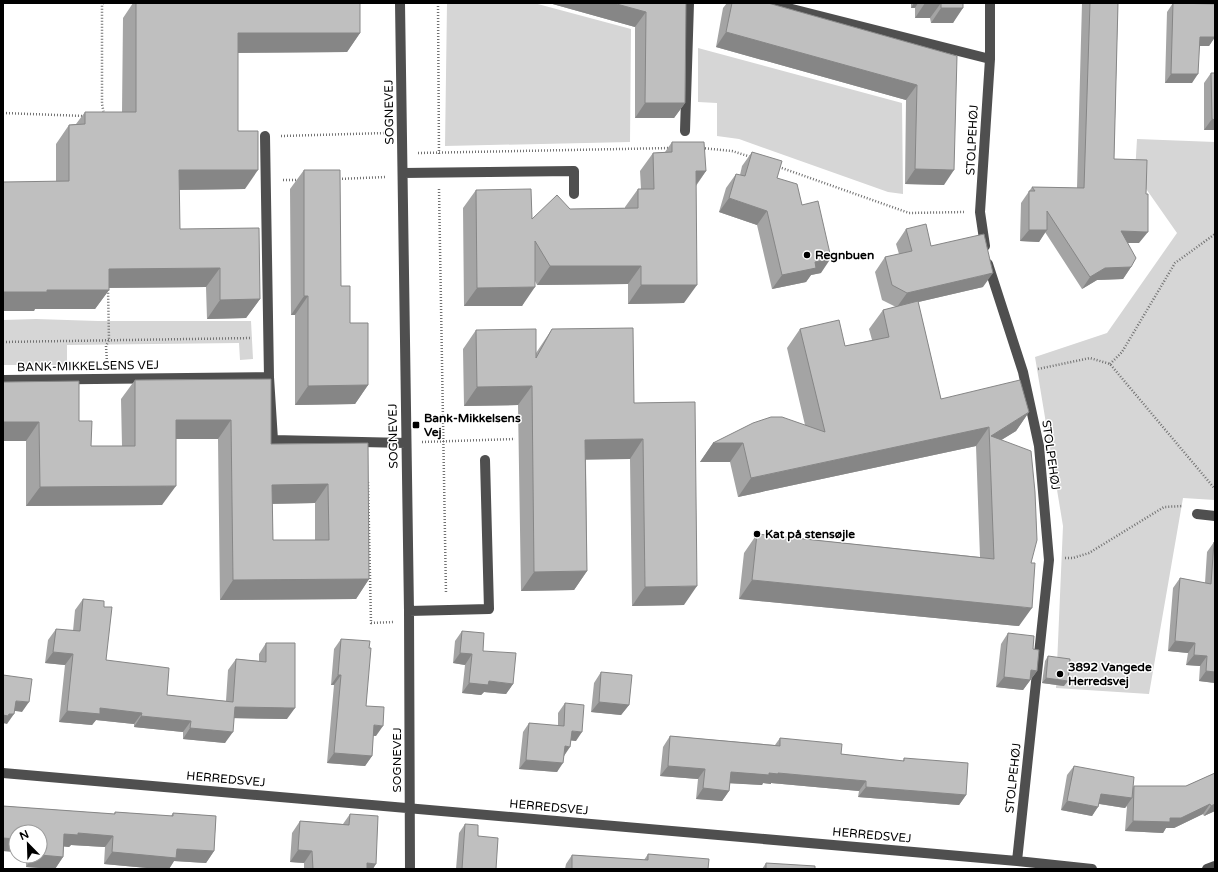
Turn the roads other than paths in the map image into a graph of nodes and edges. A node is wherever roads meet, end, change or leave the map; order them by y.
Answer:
1 (400, 3) edge
2 (689, 3) edge
3 (768, 3) edge
4 (990, 3) edge
5 (990, 59) junction
6 (685, 131) dead end
7 (265, 136) road end
8 (403, 175) junction
9 (574, 194) dead end
10 (269, 377) junction
11 (3, 380) edge
12 (406, 443) junction
13 (485, 460) dead end
14 (1197, 514) road end
15 (1215, 516) edge
16 (409, 611) junction
17 (3, 773) edge
18 (410, 808) junction
19 (1017, 861) junction
20 (1215, 866) edge
21 (410, 869) edge
22 (1092, 869) edge
23 (1207, 869) edge

1 - 8 street, SOGNEVEJ
2 - 6 street
3 - 5 street
4 - 5 street, STOLPEHØJ
5 - 19 street, STOLPEHØJ
7 - 10 street
8 - 9 street
8 - 12 street, SOGNEVEJ
10 - 11 street, BANK-MIKKELSENS VEJ
10 - 12 street
12 - 16 street, SOGNEVEJ
13 - 16 street
14 - 15 street
16 - 18 street, SOGNEVEJ
17 - 18 street, HERREDSVEJ
18 - 19 street, HERREDSVEJ
18 - 21 street, SOGNEVEJ
19 - 22 street, HERREDSVEJ
20 - 23 street

